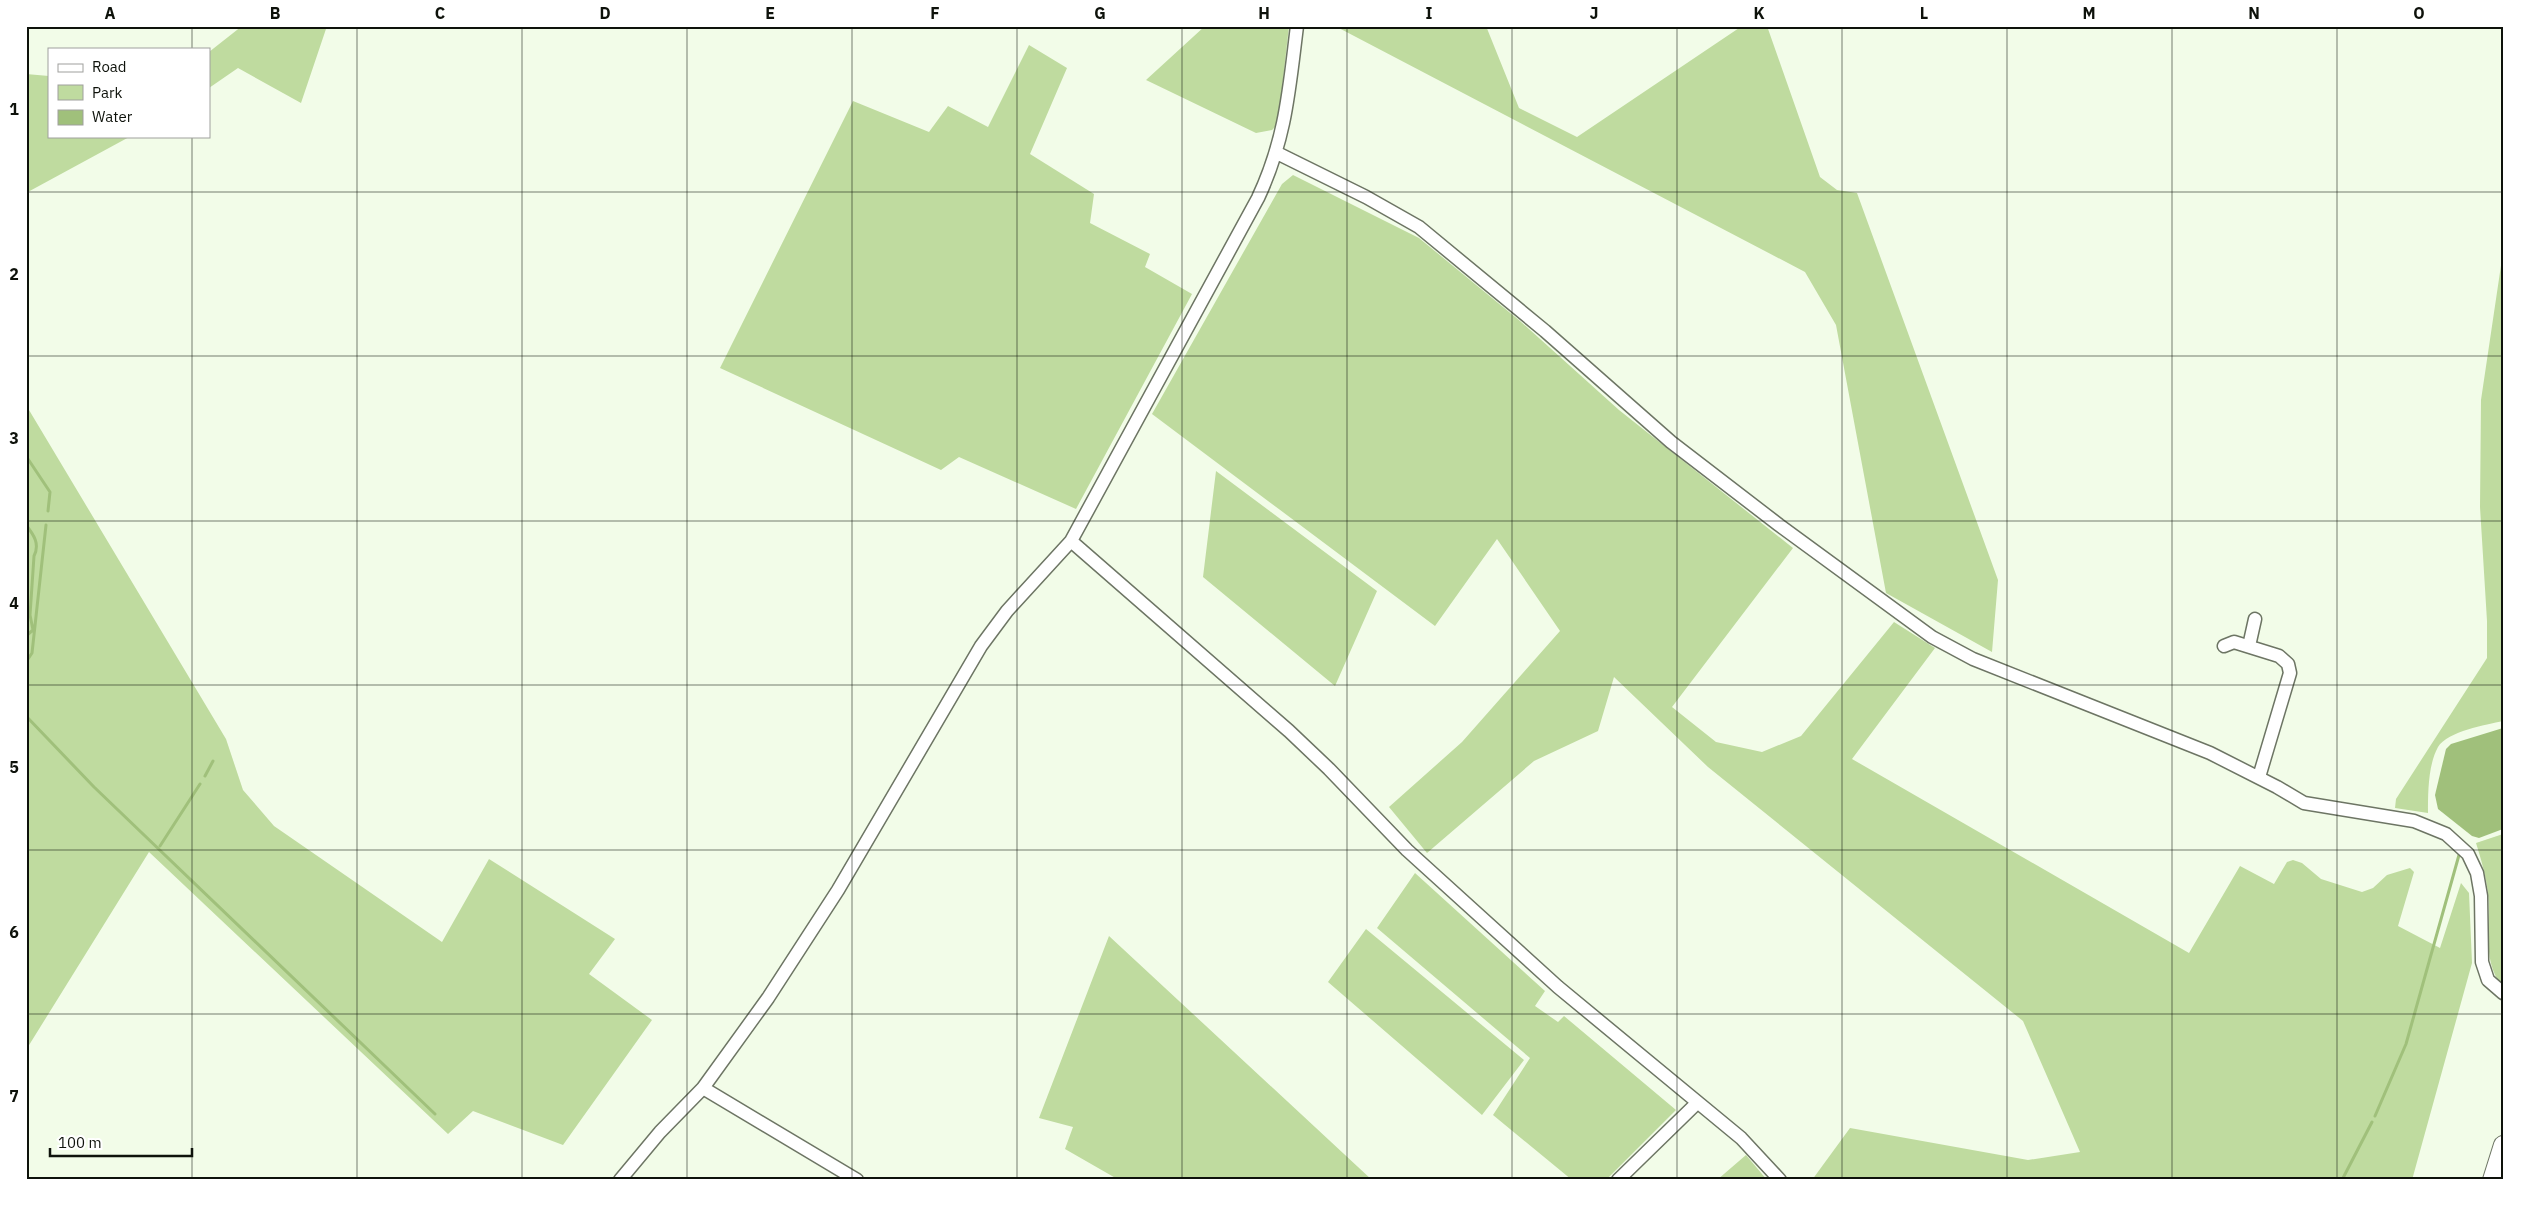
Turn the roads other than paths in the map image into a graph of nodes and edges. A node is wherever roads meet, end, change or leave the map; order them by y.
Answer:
1 (1296, 26) edge
2 (1277, 153) junction
3 (1071, 541) junction
4 (2255, 619) dead end
5 (2224, 646) dead end
6 (2249, 646) junction
7 (2259, 777) junction
8 (2503, 993) edge
9 (703, 1088) junction
10 (1697, 1103) junction
11 (2503, 1145) edge
12 (620, 1180) edge
13 (858, 1180) edge
14 (1618, 1180) edge
15 (1780, 1180) edge
16 (2492, 1180) edge

1 - 2 street
2 - 3 street
2 - 7 street
3 - 9 street
3 - 10 street
4 - 6 street
5 - 6 street
6 - 7 street
7 - 8 street
9 - 12 street
9 - 13 street
10 - 14 street
10 - 15 street
11 - 16 highway

